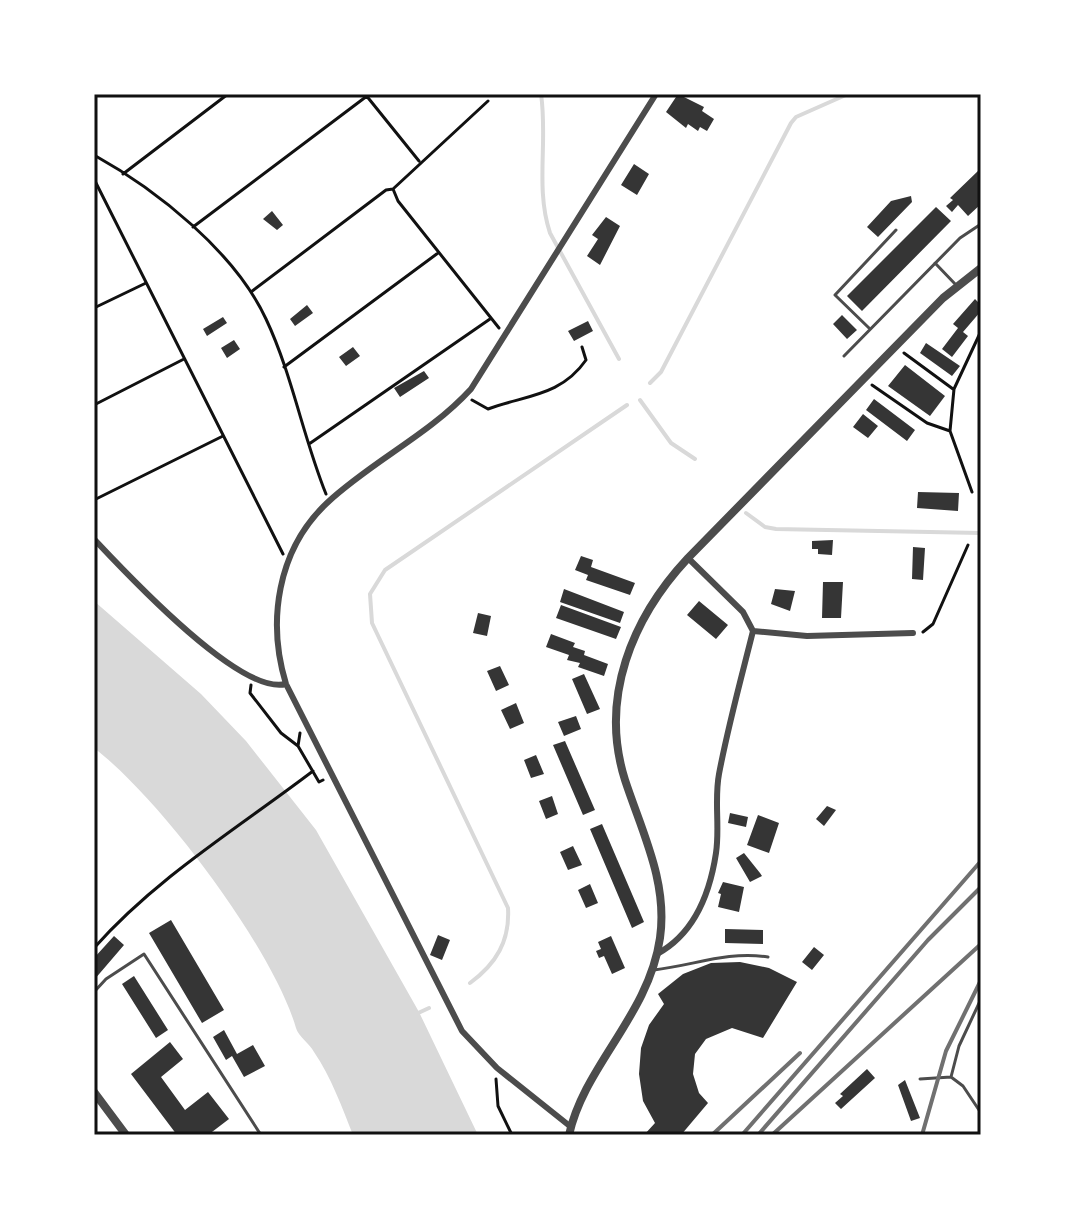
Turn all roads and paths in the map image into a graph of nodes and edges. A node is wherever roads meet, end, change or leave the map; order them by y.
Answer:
1 (228, 94) edge
2 (656, 94) edge
3 (366, 95) edge
4 (488, 101) dead end
5 (94, 155) edge
6 (419, 161) junction
7 (123, 174) junction
8 (94, 180) edge
9 (393, 189) junction
10 (981, 224) edge
11 (193, 227) junction
12 (896, 230) dead end
13 (438, 253) junction
14 (935, 263) junction
15 (981, 268) edge
16 (146, 283) junction
17 (957, 286) junction
18 (251, 292) junction
19 (94, 308) edge
20 (491, 318) junction
21 (869, 328) junction
22 (981, 331) edge
23 (507, 337) junction
24 (895, 346) junction
25 (582, 347) dead end
26 (844, 356) dead end
27 (184, 359) junction
28 (284, 367) junction
29 (862, 379) junction
30 (954, 389) junction
31 (465, 396) junction
32 (94, 405) edge
33 (950, 431) junction
34 (223, 436) junction
35 (309, 444) junction
36 (972, 492) dead end
37 (94, 500) edge
38 (329, 501) junction
39 (94, 539) edge
40 (968, 545) dead end
41 (688, 558) junction
42 (288, 564) junction
43 (753, 631) junction
44 (913, 633) joint
45 (252, 678) junction
46 (286, 684) junction
47 (307, 729) junction
48 (298, 746) junction
49 (313, 771) junction
50 (319, 782) dead end
51 (94, 948) edge
52 (657, 954) junction
53 (768, 957) dead end
54 (653, 970) junction
55 (94, 992) edge
56 (981, 999) edge
57 (497, 1068) junction
58 (951, 1077) junction
59 (920, 1079) dead end
60 (94, 1092) edge
61 (981, 1113) edge
62 (570, 1131) edge
63 (126, 1135) edge
64 (261, 1135) edge
65 (512, 1135) edge

1 - 7 path
2 - 23 street
3 - 6 path
3 - 11 path
4 - 6 path
5 - 7 path
6 - 9 path
7 - 11 path
8 - 16 path
9 - 13 path
9 - 18 path
10 - 14 lane
11 - 18 path
12 - 21 lane
13 - 20 path
13 - 28 path
14 - 17 lane
14 - 21 lane
15 - 17 street
16 - 19 path
16 - 27 path
17 - 24 street
18 - 28 path
20 - 23 path
20 - 35 path
21 - 26 lane
22 - 30 path
23 - 31 street
24 - 29 street
24 - 30 path
25 - 31 path
27 - 32 path
27 - 34 path
28 - 35 path
29 - 33 path
29 - 41 street
30 - 33 path
31 - 38 street
33 - 36 path
34 - 37 path
34 - 42 path
35 - 38 path
38 - 42 street
39 - 45 street
40 - 44 path
41 - 43 street
41 - 52 street
42 - 46 street
43 - 44 street
43 - 52 street
45 - 46 street
45 - 48 path
46 - 47 street
47 - 48 path
47 - 57 street
48 - 49 path
49 - 50 path
49 - 51 path
52 - 54 street
53 - 54 lane
54 - 62 street
55 - 64 lane
56 - 58 lane
57 - 62 street
57 - 65 path
58 - 59 lane
58 - 61 lane
60 - 63 street

